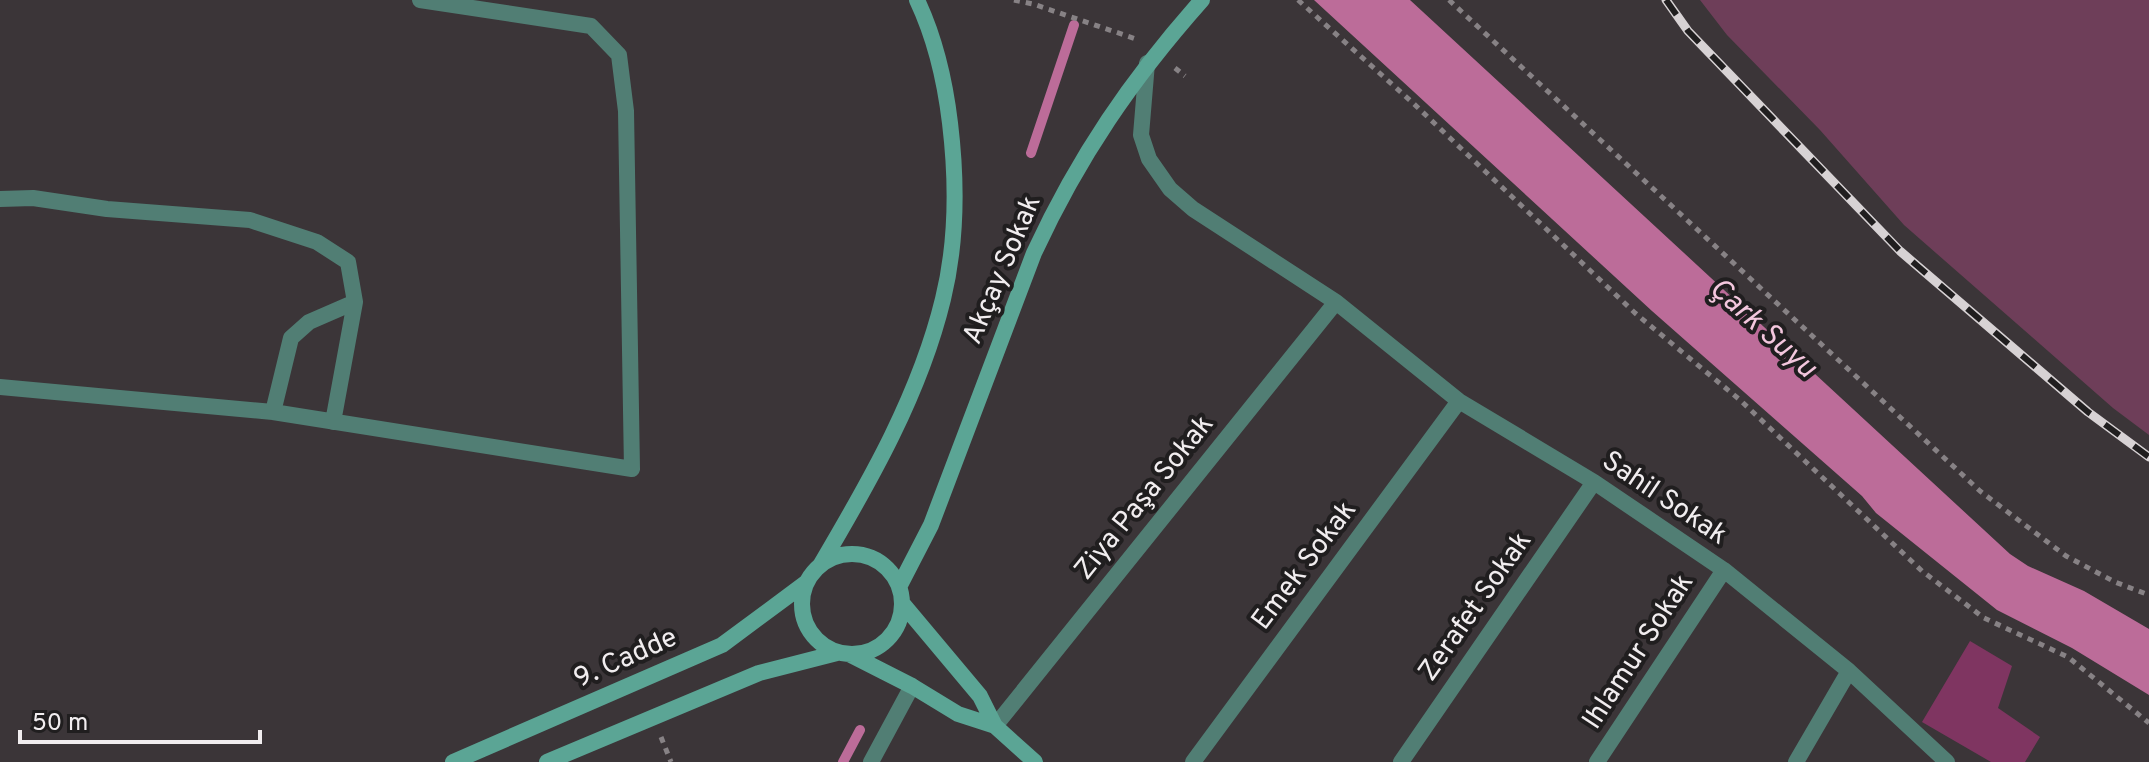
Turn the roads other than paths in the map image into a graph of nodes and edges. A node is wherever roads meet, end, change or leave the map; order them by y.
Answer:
1 (420, 0) edge
2 (917, 0) edge
3 (1202, 0) edge
4 (1147, 63) junction
5 (0, 199) edge
6 (355, 302) junction
7 (1336, 302) junction
8 (0, 387) edge
9 (1459, 401) junction
10 (273, 412) junction
11 (333, 422) junction
12 (1594, 482) junction
13 (821, 564) junction
14 (1724, 570) junction
15 (807, 582) junction
16 (901, 595) junction
17 (844, 654) junction
18 (1849, 671) junction
19 (912, 686) junction
20 (995, 726) junction
21 (453, 762) edge
22 (547, 762) edge
23 (871, 762) edge
24 (1035, 762) edge
25 (1193, 762) edge
26 (1401, 762) edge
27 (1597, 762) edge
28 (1796, 762) edge
29 (1947, 762) edge

1 - 11 street
2 - 13 main road, Akçay Sokak
3 - 4 main road, Akçay Sokak
4 - 7 street, Sahil Sokak
4 - 16 main road, Akçay Sokak
5 - 6 street
6 - 10 street
6 - 11 street
7 - 9 street, Sahil Sokak
7 - 20 street, Ziya Paşa Sokak
8 - 10 street
9 - 12 street, Sahil Sokak
9 - 25 street, Emek Sokak
10 - 11 street
12 - 14 street, Sahil Sokak
12 - 26 street, Zerafet Sokak
13 - 15 main road
13 - 16 main road
14 - 18 street, Sahil Sokak
14 - 27 street, Ihlamur Sokak
15 - 17 main road
15 - 21 main road, 9. Cadde
16 - 17 main road
16 - 20 main road
17 - 19 main road
17 - 22 main road
18 - 28 street
18 - 29 street, Sahil Sokak
19 - 20 main road
19 - 23 street
20 - 24 main road

